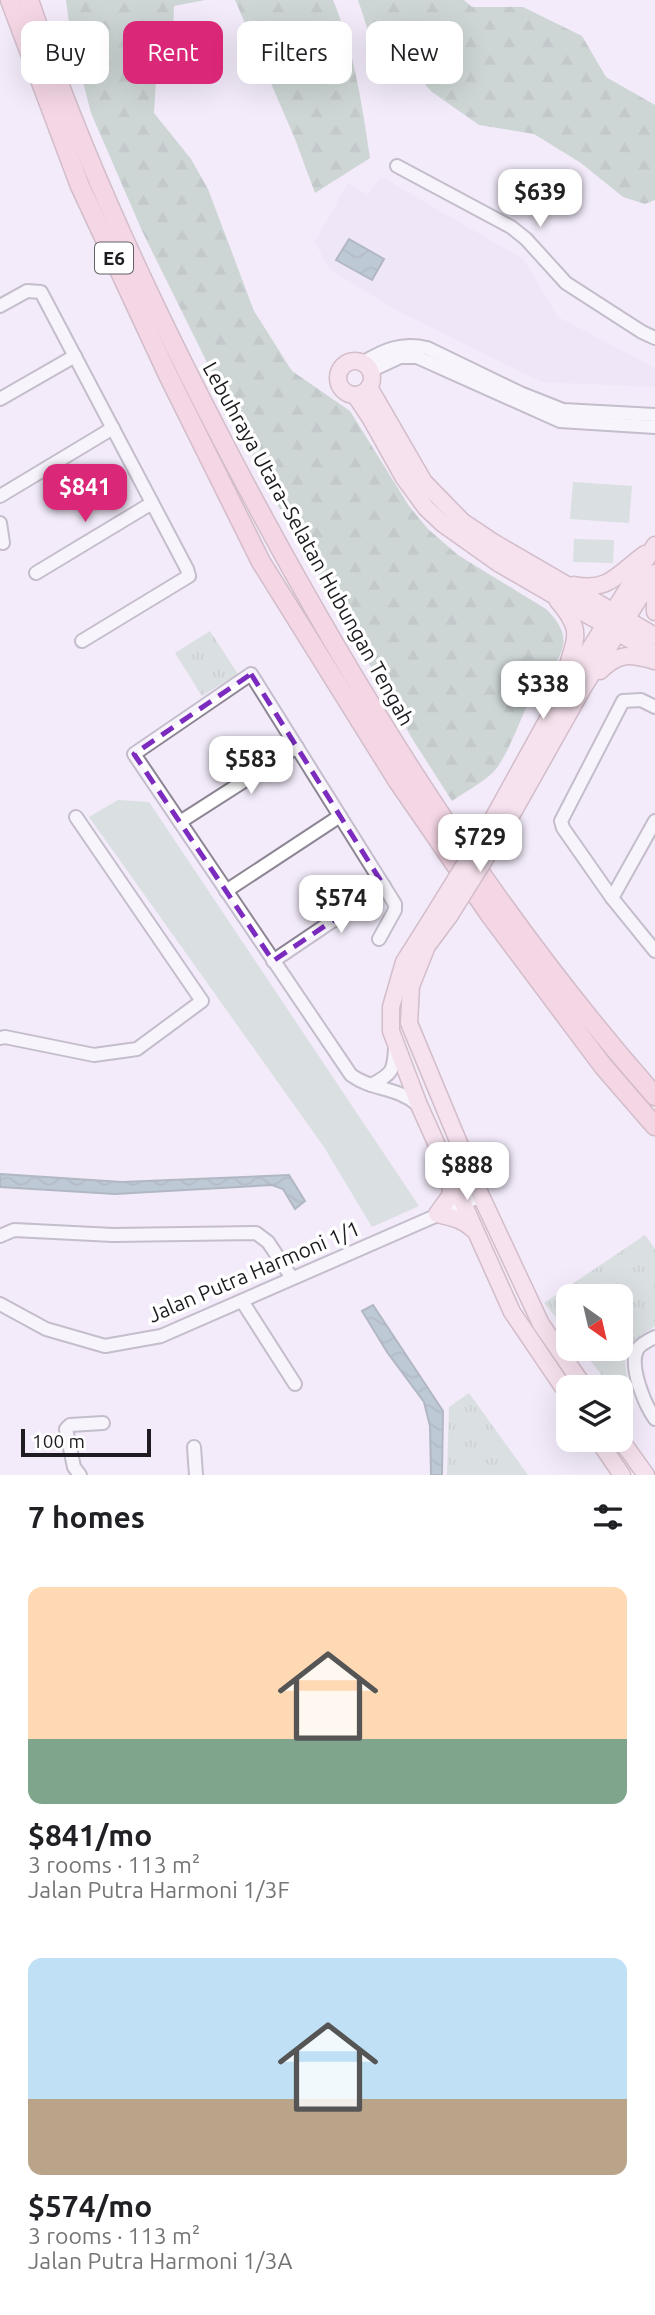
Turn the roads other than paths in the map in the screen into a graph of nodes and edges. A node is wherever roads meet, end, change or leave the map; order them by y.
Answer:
1 (10, 0) edge
2 (29, 0) edge
3 (397, 166) dead end
4 (0, 306) edge
5 (655, 338) edge
6 (75, 356) junction
7 (367, 374) junction
8 (355, 395) junction
9 (0, 399) edge
10 (655, 415) edge
11 (655, 427) edge
12 (113, 428) junction
13 (0, 496) edge
14 (152, 503) junction
15 (0, 523) edge
16 (3, 543) dead end
17 (654, 547) edge
18 (36, 573) dead end
19 (655, 573) edge
20 (655, 585) edge
21 (558, 589) junction
22 (655, 612) edge
23 (615, 622) junction
24 (655, 636) edge
25 (82, 642) dead end
26 (655, 654) edge
27 (655, 661) edge
28 (583, 688) junction
29 (564, 690) junction
30 (655, 707) edge
31 (297, 747) junction
32 (340, 816) junction
33 (76, 817) dead end
34 (655, 821) edge
35 (180, 822) junction
36 (497, 826) junction
37 (384, 886) junction
38 (226, 891) junction
39 (612, 898) junction
40 (444, 911) junction
41 (379, 939) dead end
42 (655, 951) edge
43 (273, 961) junction
44 (0, 1038) edge
45 (395, 1042) junction
46 (371, 1084) junction
47 (655, 1096) edge
48 (419, 1105) junction
49 (655, 1126) edge
50 (452, 1181) junction
51 (481, 1196) junction
52 (463, 1204) junction
53 (438, 1214) junction
54 (476, 1231) junction
55 (0, 1236) edge
56 (292, 1278) junction
57 (242, 1301) junction
58 (0, 1304) edge
59 (655, 1337) edge
60 (576, 1375) edge
61 (556, 1377) edge
62 (295, 1384) dead end
63 (655, 1419) edge
64 (103, 1423) dead end
65 (194, 1447) dead end
66 (606, 1452) edge
67 (630, 1452) edge
68 (80, 1475) edge
69 (196, 1475) edge
70 (622, 1475) edge
71 (646, 1475) edge

1 - 49 highway, Lebuhraya Utara–Selatan Hubungan Tengah / E6
2 - 47 highway, Lebuhraya Utara–Selatan Hubungan Tengah / E6
3 - 5 street
4 - 6 street
6 - 9 street
6 - 12 street
7 - 8 main road
7 - 8 main road
7 - 10 street
7 - 11 street
7 - 21 main road
8 - 21 main road
12 - 13 street
12 - 14 street
14 - 18 street
14 - 25 street
15 - 16 street
17 - 21 main road
17 - 23 main road
19 - 23 main road
20 - 22 main road
21 - 23 main road
21 - 29 main road
23 - 24 main road
23 - 26 main road
23 - 28 main road
23 - 29 main road
27 - 28 main road
28 - 36 main road
29 - 36 main road
30 - 39 street
31 - 32 street
31 - 35 street
31 - 35 street
32 - 37 street
32 - 38 street
33 - 44 street
34 - 39 street
35 - 38 street
36 - 40 main road, bridge
37 - 41 street
37 - 43 street
38 - 43 street
39 - 42 street
40 - 45 main road
40 - 51 main road
43 - 46 street
45 - 46 street
45 - 48 main road
46 - 48 street
48 - 50 main road
50 - 52 main road
50 - 53 main road
51 - 52 street, Jalan Putra Harmoni 1/1
51 - 60 main road
52 - 53 street, Jalan Putra Harmoni 1/1
52 - 54 main road
53 - 54 main road
53 - 56 street, Jalan Putra Harmoni 1/1
54 - 61 main road
55 - 56 street
56 - 57 street, Jalan Putra Harmoni 1/1
57 - 58 street, Jalan Putra Harmoni 1/1
57 - 62 street
59 - 63 street
64 - 68 street
65 - 69 street
66 - 70 main road
67 - 71 main road

